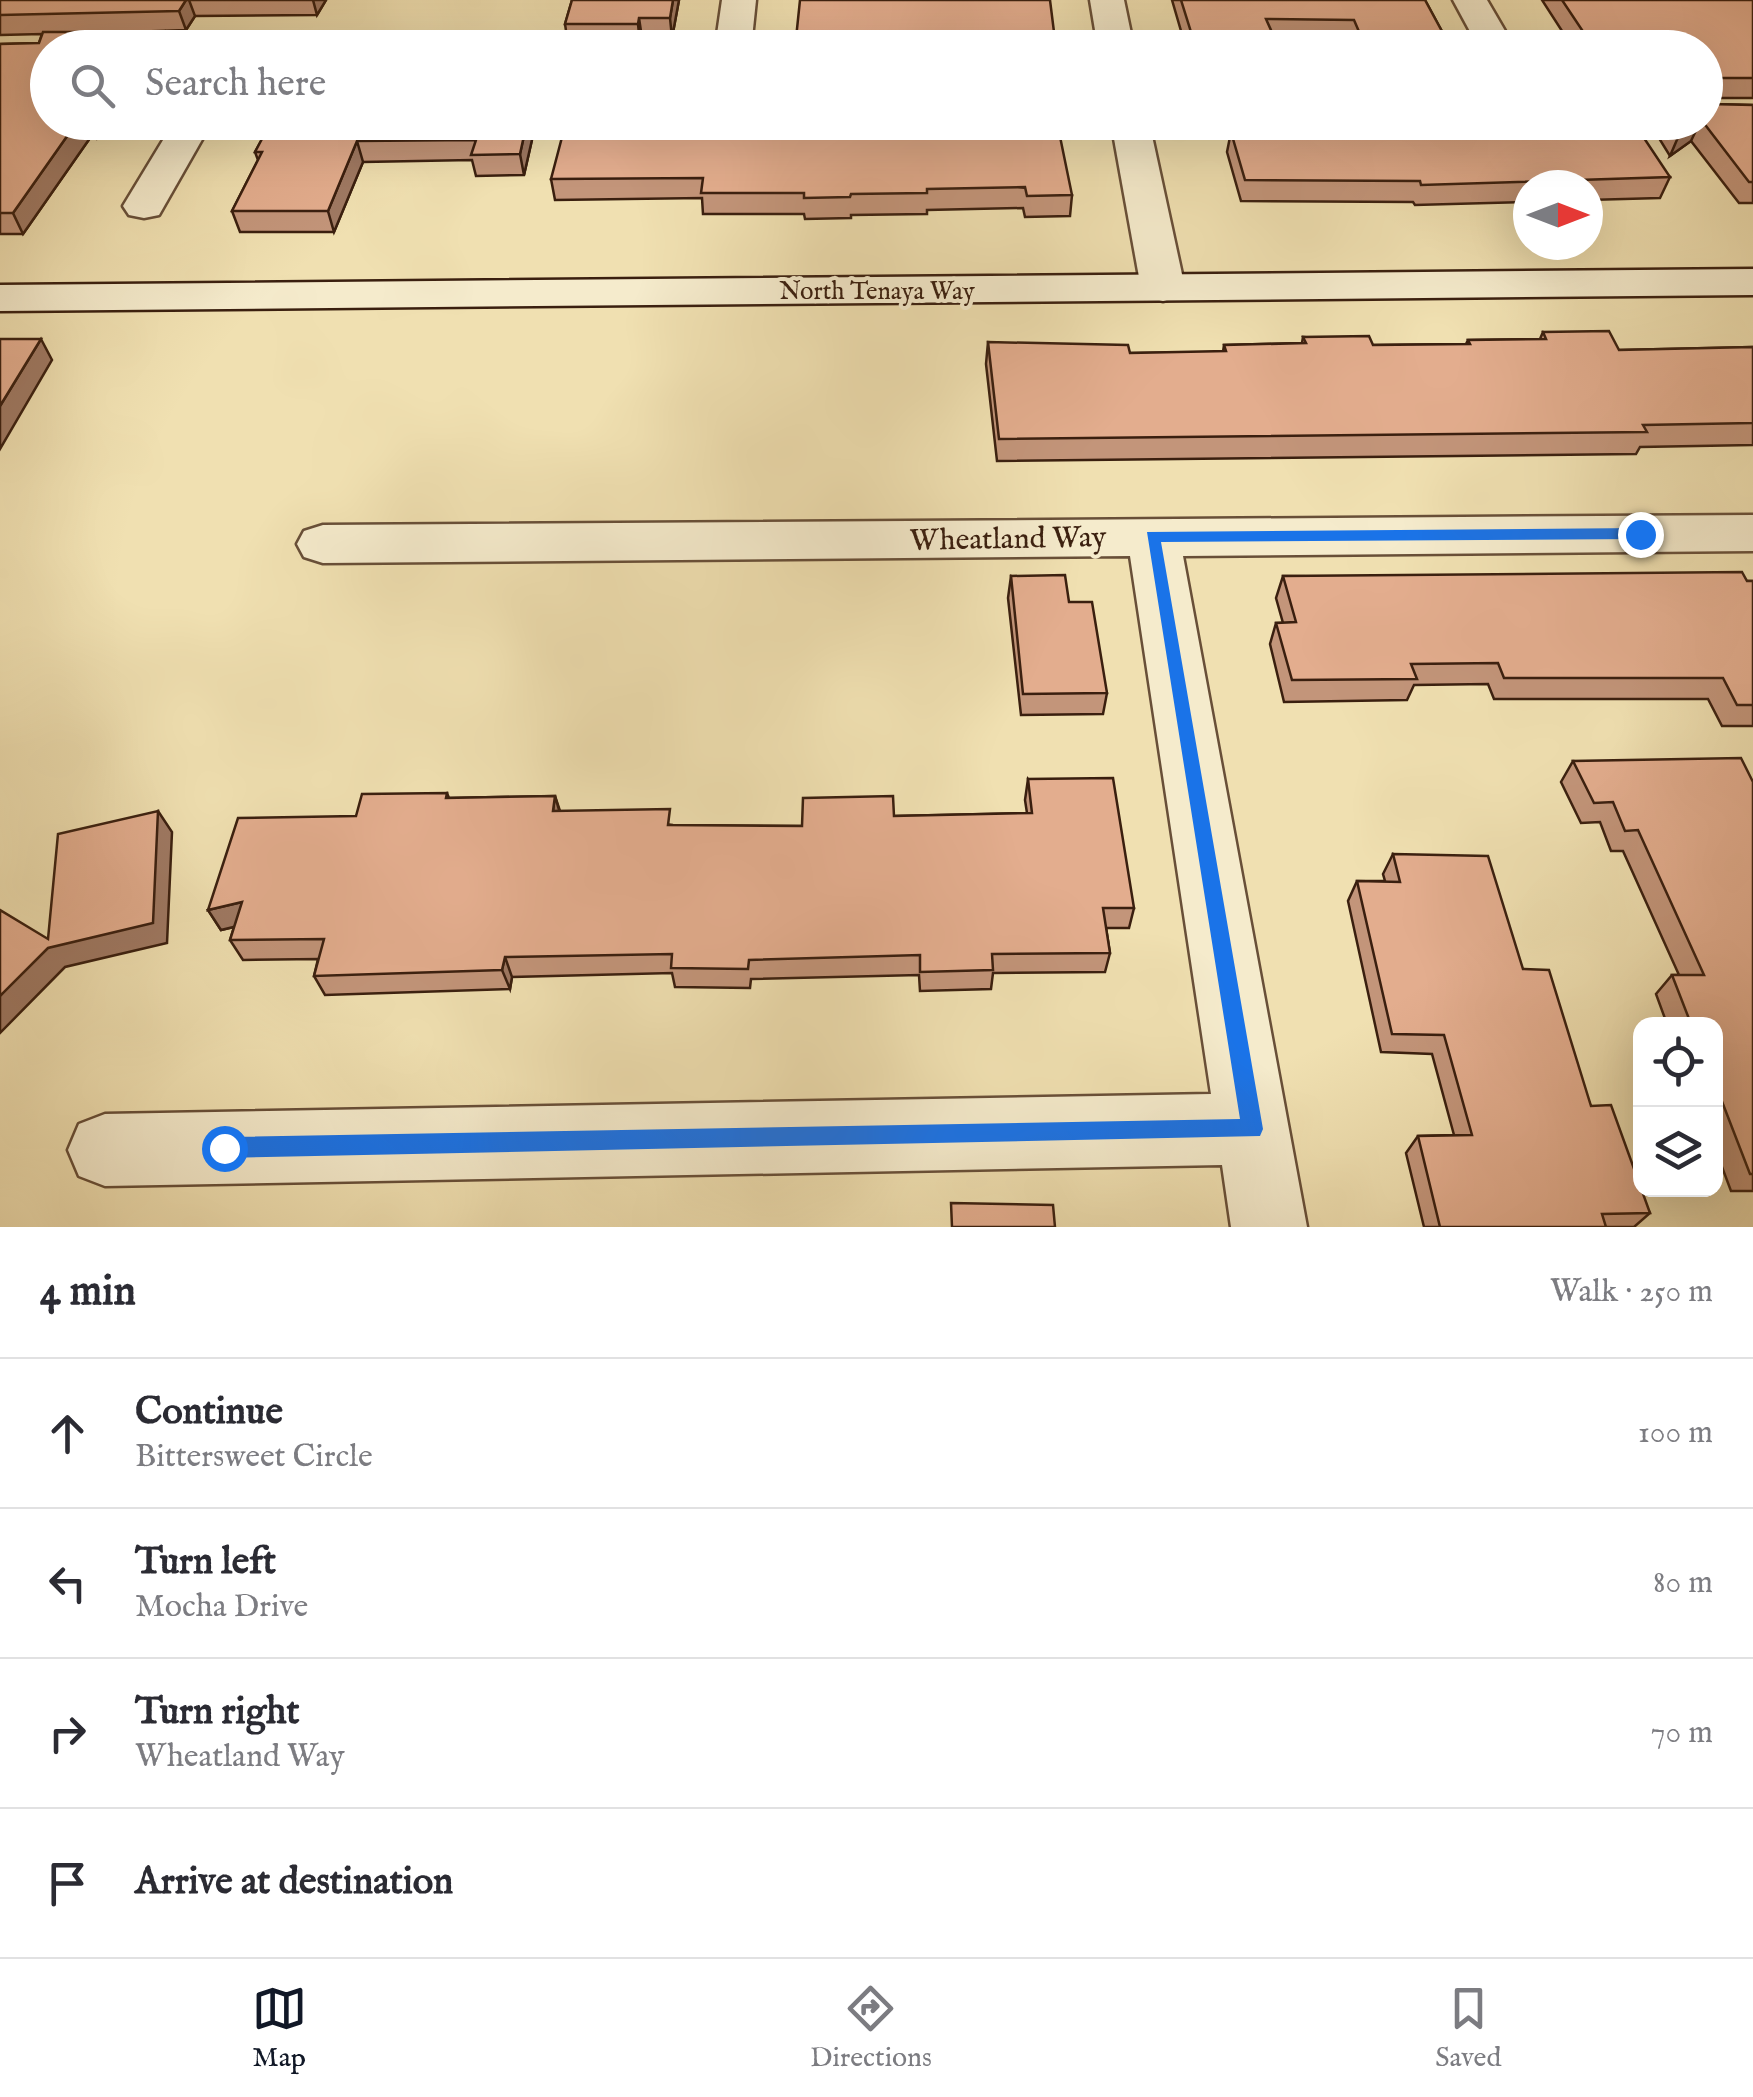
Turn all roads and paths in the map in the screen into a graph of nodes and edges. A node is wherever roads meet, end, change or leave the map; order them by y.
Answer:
1 (740, 0) edge
2 (1107, 0) edge
3 (1470, 0) edge
4 (736, 30) edge
5 (1113, 30) edge
6 (1487, 30) edge
7 (182, 140) edge
8 (1133, 140) edge
9 (144, 206) dead end
10 (1753, 282) edge
11 (1162, 288) junction
12 (0, 298) edge
13 (1753, 533) edge
14 (1152, 536) junction
15 (322, 544) dead end
16 (1252, 1129) junction
17 (105, 1150) dead end
18 (1269, 1227) edge

1 - 4 street
2 - 5 street
3 - 6 street
7 - 9 street
8 - 11 street
10 - 11 street, North Tenaya Way
11 - 12 street, North Tenaya Way
13 - 14 street, Wheatland Way
14 - 15 street, Wheatland Way
14 - 16 street
16 - 17 street
16 - 18 street

